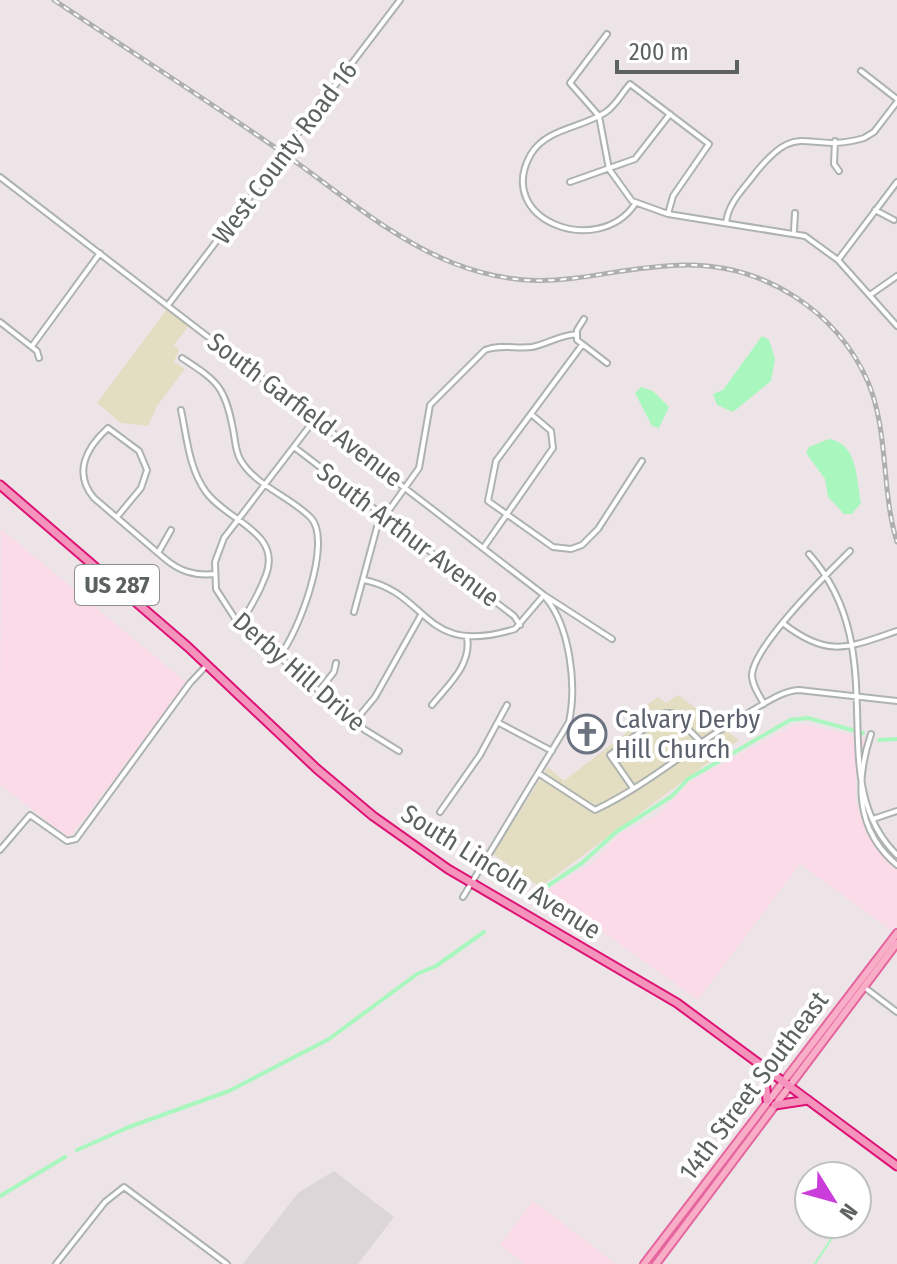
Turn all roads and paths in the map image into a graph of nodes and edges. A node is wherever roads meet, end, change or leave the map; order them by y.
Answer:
1 (400, 0) edge
2 (607, 34) dead end
3 (861, 71) dead end
4 (897, 100) edge
5 (670, 114) junction
6 (599, 116) junction
7 (835, 141) junction
8 (609, 169) junction
9 (839, 171) dead end
10 (0, 177) edge
11 (570, 182) dead end
12 (897, 182) edge
13 (635, 203) junction
14 (875, 210) junction
15 (795, 213) dead end
16 (668, 214) junction
17 (894, 220) dead end
18 (726, 223) junction
19 (794, 232) junction
20 (100, 253) junction
21 (838, 260) junction
22 (897, 276) edge
23 (870, 295) junction
24 (168, 305) junction
25 (584, 319) dead end
26 (0, 322) edge
27 (897, 326) edge
28 (577, 334) junction
29 (582, 345) junction
30 (32, 346) junction
31 (39, 358) dead end
32 (182, 358) dead end
33 (607, 363) dead end
34 (181, 410) dead end
35 (531, 414) junction
36 (315, 419) junction
37 (294, 447) junction
38 (642, 461) dead end
39 (265, 483) junction
40 (0, 485) edge
41 (406, 488) junction
42 (503, 515) junction
43 (385, 516) junction
44 (117, 517) junction
45 (237, 520) junction
46 (171, 530) dead end
47 (483, 547) junction
48 (850, 551) dead end
49 (158, 553) junction
50 (809, 554) dead end
51 (829, 572) junction
52 (214, 574) junction
53 (364, 580) junction
54 (837, 581) dead end
55 (544, 595) junction
56 (354, 612) dead end
57 (421, 615) junction
58 (240, 623) junction
59 (784, 624) junction
60 (520, 625) junction
61 (897, 631) edge
62 (467, 637) junction
63 (868, 637) junction
64 (612, 639) dead end
65 (871, 647) dead end
66 (279, 657) junction
67 (336, 663) dead end
68 (208, 665) junction
69 (319, 691) junction
70 (876, 691) dead end
71 (876, 700) junction
72 (897, 701) edge
73 (764, 704) junction
74 (432, 705) dead end
75 (507, 705) dead end
76 (875, 713) dead end
77 (355, 722) junction
78 (499, 723) junction
79 (700, 741) junction
80 (399, 751) dead end
81 (552, 751) junction
82 (538, 773) junction
83 (633, 789) junction
84 (897, 811) edge
85 (440, 812) dead end
86 (873, 819) junction
87 (0, 850) edge
88 (897, 855) edge
89 (897, 865) edge
90 (471, 883) junction
91 (463, 897) dead end
92 (897, 933) edge
93 (897, 943) edge
94 (861, 985) junction
95 (897, 1012) edge
96 (764, 1067) junction
97 (786, 1084) junction
98 (767, 1100) junction
99 (808, 1100) junction
100 (775, 1105) junction
101 (897, 1166) edge
102 (56, 1264) edge
103 (227, 1264) edge
104 (646, 1264) edge
105 (656, 1264) edge

1 - 24 street, West County Road 16
2 - 6 street
3 - 4 street
4 - 7 street
5 - 6 street
5 - 8 street
5 - 16 street
6 - 8 street
6 - 13 street
7 - 9 street
7 - 18 street
8 - 11 street
8 - 13 street
10 - 20 street, South Garfield Avenue
12 - 14 street
13 - 16 street
14 - 17 street
14 - 21 street
15 - 19 street
16 - 18 street
18 - 19 street
19 - 21 street
20 - 24 street, South Garfield Avenue
20 - 30 street
21 - 23 street
22 - 23 street
23 - 27 street
24 - 36 street, South Garfield Avenue
25 - 28 street
26 - 30 street
28 - 29 street
28 - 41 street
29 - 33 street
29 - 35 street
30 - 31 street
32 - 39 street
34 - 45 street
35 - 42 street
35 - 42 street
36 - 37 street
36 - 41 street, South Garfield Avenue
37 - 39 street
37 - 43 street, South Arthur Avenue
38 - 42 street
39 - 45 street
39 - 66 street
40 - 68 highway, South Lincoln Avenue / US 287
41 - 43 street
41 - 47 street, South Garfield Avenue
42 - 47 street
43 - 53 street
43 - 60 street, South Arthur Avenue
44 - 44 street
44 - 49 street
45 - 52 street
45 - 58 street
46 - 49 street
47 - 55 street, South Garfield Avenue
48 - 51 street
49 - 52 street
50 - 51 street
51 - 54 street
51 - 59 street
52 - 58 street, Derby Hill Drive
53 - 56 street
53 - 57 street
55 - 60 street
55 - 64 street, South Garfield Avenue
55 - 81 street
57 - 62 street
57 - 77 street
58 - 66 street, Derby Hill Drive
59 - 63 street
59 - 73 street
60 - 62 street
61 - 63 street
62 - 74 street
63 - 65 street
66 - 69 street, Derby Hill Drive
67 - 69 street
68 - 87 street
68 - 90 highway, South Lincoln Avenue / US 287
69 - 77 street, Derby Hill Drive
70 - 71 street
71 - 72 street
71 - 73 street
71 - 76 street
73 - 79 street
75 - 78 street
77 - 80 street, Derby Hill Drive
78 - 81 street
78 - 85 street
79 - 83 street
79 - 83 street
81 - 82 street
82 - 83 street
82 - 90 street
84 - 86 street
86 - 88 street
86 - 89 street
90 - 91 street
90 - 96 highway, South Lincoln Avenue / US 287
92 - 94 main road, 14th Street Southeast
93 - 94 main road, 14th Street Southeast
94 - 95 street
94 - 97 main road, 14th Street Southeast
96 - 97 highway, South Lincoln Avenue / US 287
96 - 98 highway
97 - 98 main road, 14th Street Southeast
97 - 99 highway, South Lincoln Avenue / US 287
97 - 100 main road, 14th Street Southeast
98 - 104 main road, 14th Street Southeast
99 - 100 highway
99 - 101 highway, South Lincoln Avenue / US 287
100 - 105 main road, 14th Street Southeast
102 - 103 street

